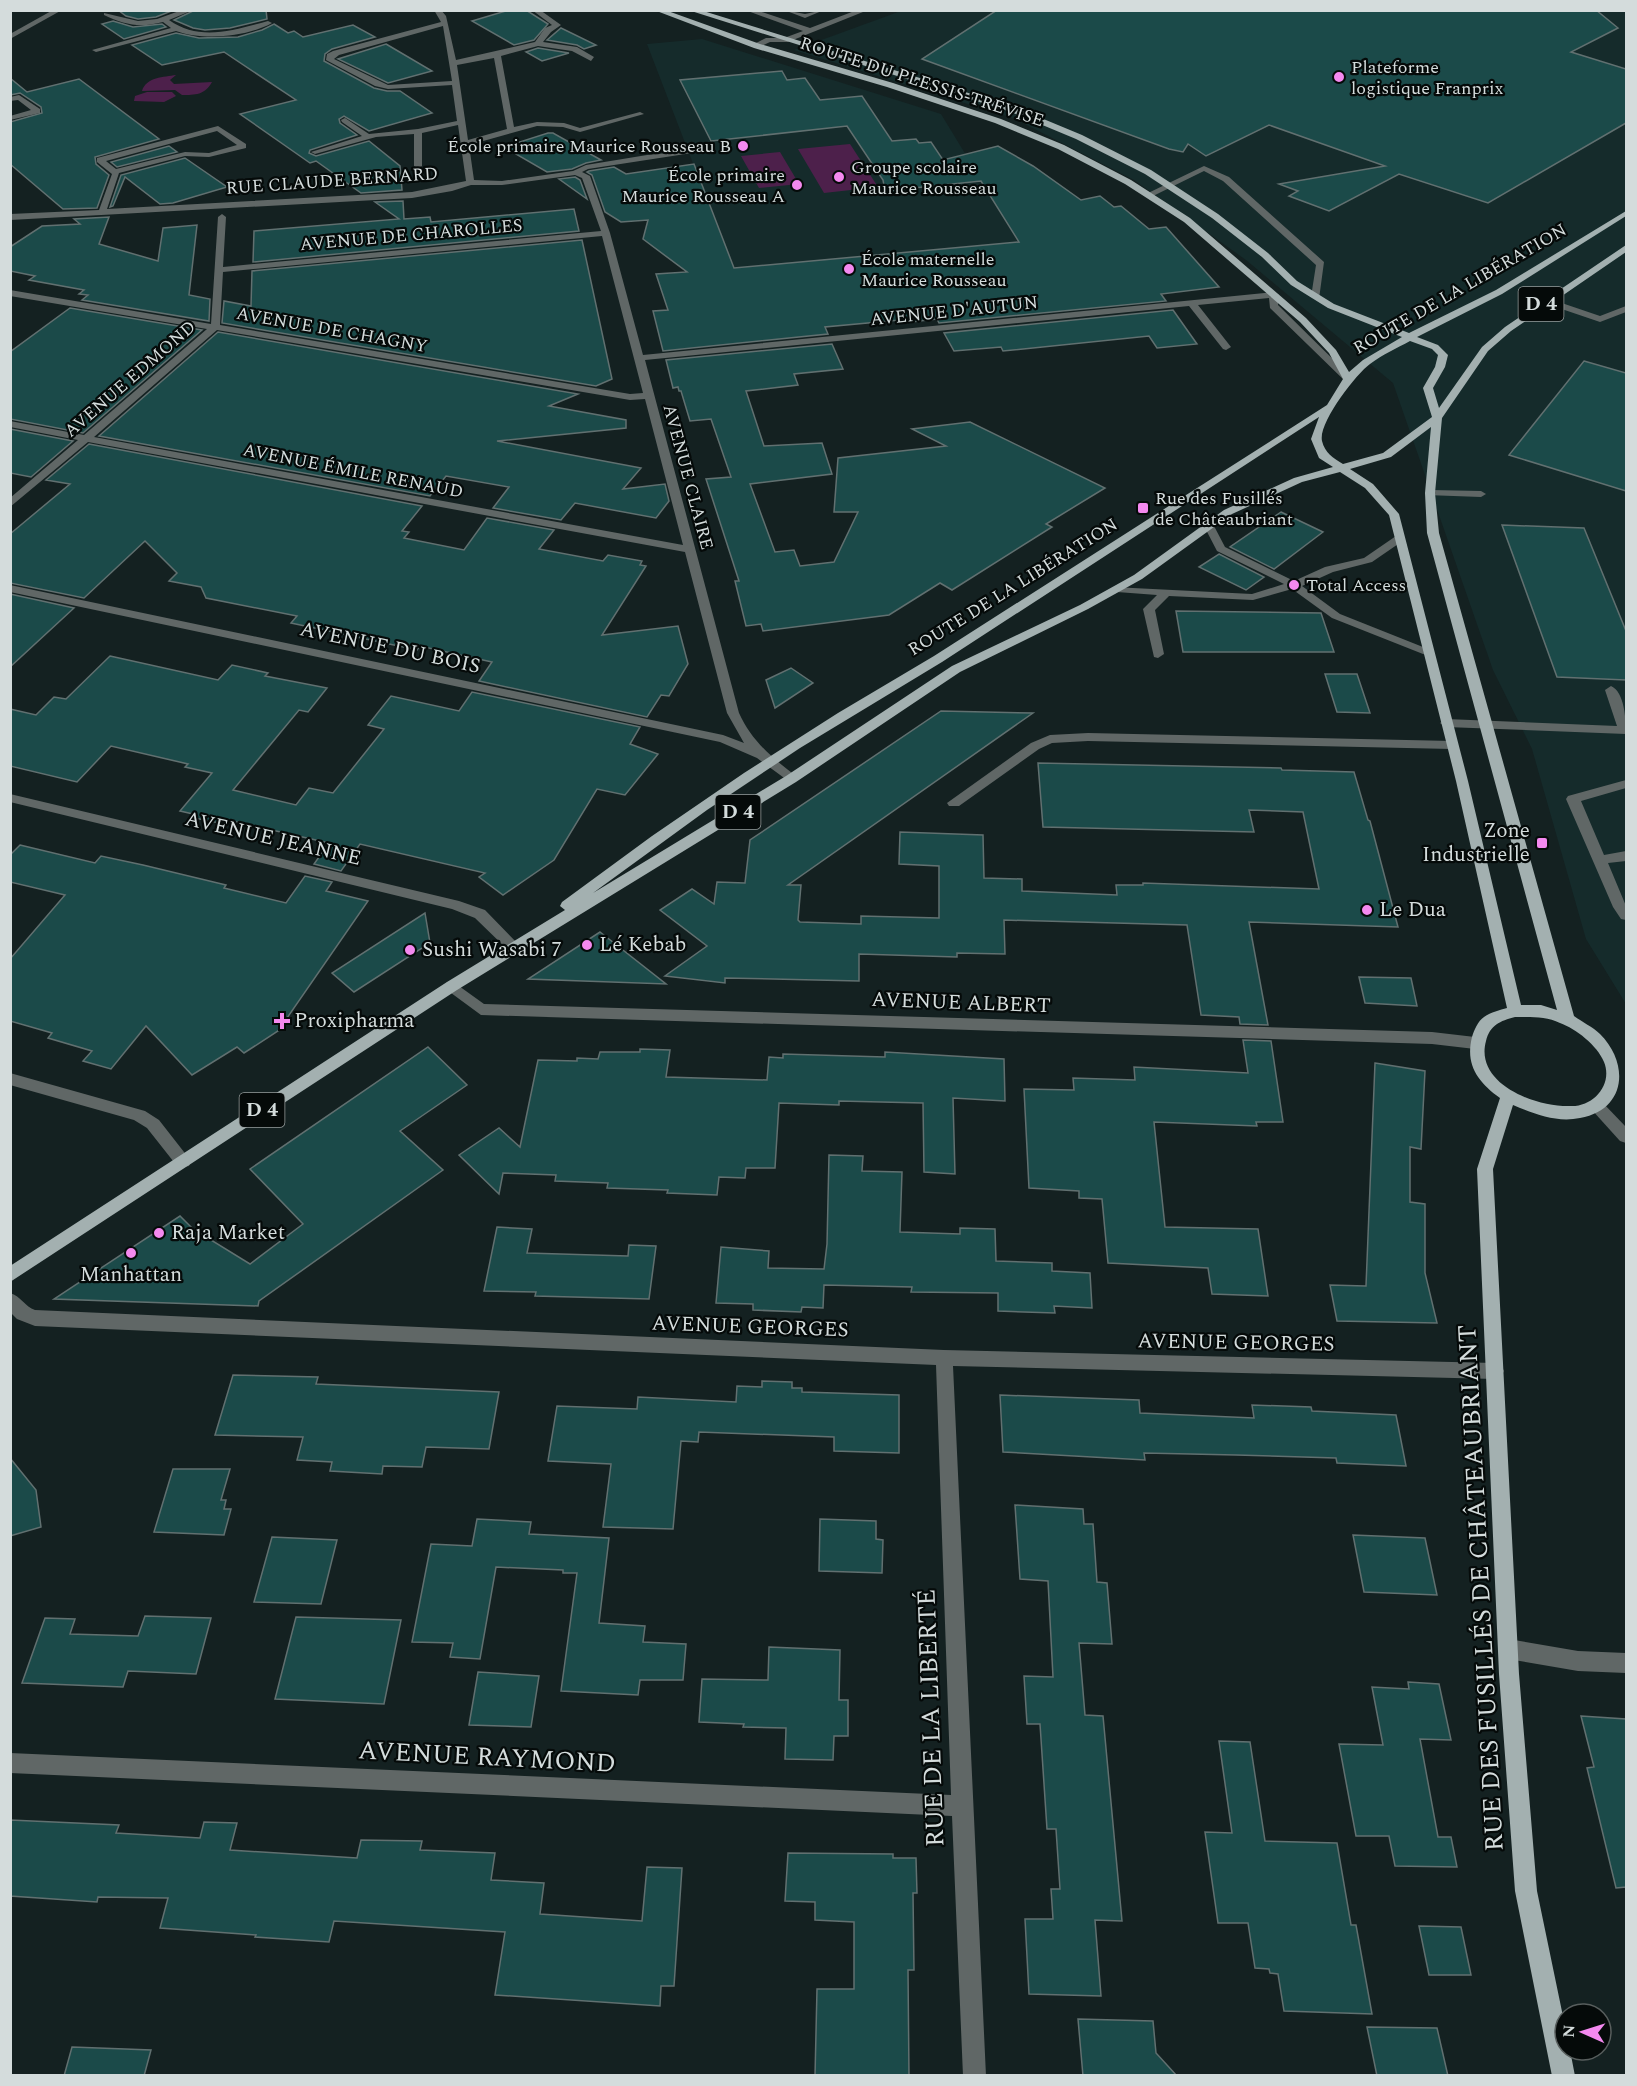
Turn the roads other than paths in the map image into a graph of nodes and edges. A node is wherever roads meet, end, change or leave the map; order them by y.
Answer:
1 (59, 10) edge
2 (190, 10) edge
3 (437, 10) edge
4 (535, 10) edge
5 (657, 10) edge
6 (691, 10) edge
7 (748, 10) edge
8 (787, 10) edge
9 (821, 10) edge
10 (865, 10) edge
11 (106, 14) dead end
12 (805, 16) junction
13 (165, 20) junction
14 (268, 23) dead end
15 (446, 23) junction
16 (136, 26) junction
17 (175, 29) junction
18 (808, 30) junction
19 (151, 34) junction
20 (10, 37) edge
21 (785, 40) junction
22 (538, 44) junction
23 (757, 46) junction
24 (96, 50) dead end
25 (776, 52) junction
26 (498, 55) junction
27 (591, 59) dead end
28 (453, 63) junction
29 (456, 83) junction
30 (10, 99) edge
31 (640, 114) dead end
32 (10, 118) edge
33 (345, 120) dead end
34 (462, 122) junction
35 (511, 129) junction
36 (418, 131) junction
37 (368, 137) junction
38 (466, 143) junction
39 (315, 152) dead end
40 (688, 153) dead end
41 (418, 166) dead end
42 (114, 172) junction
43 (575, 173) junction
44 (470, 182) junction
45 (1169, 186) junction
46 (1148, 195) junction
47 (102, 212) junction
48 (1626, 213) edge
49 (10, 217) edge
50 (222, 217) dead end
51 (606, 233) junction
52 (1626, 239) edge
53 (1626, 248) edge
54 (1601, 264) junction
55 (219, 270) junction
56 (10, 293) edge
57 (1274, 295) junction
58 (1316, 297) junction
59 (1547, 300) junction
60 (1192, 304) junction
61 (1626, 309) edge
62 (215, 327) junction
63 (1409, 336) junction
64 (1226, 347) dead end
65 (638, 358) junction
66 (1348, 380) junction
67 (647, 396) junction
68 (1335, 403) junction
69 (1437, 418) junction
70 (10, 424) edge
71 (87, 438) junction
72 (1341, 469) junction
73 (1430, 493) junction
74 (1481, 494) dead end
75 (10, 504) edge
76 (1209, 526) junction
77 (1400, 538) junction
78 (689, 549) junction
79 (1294, 585) junction
80 (10, 588) edge
81 (1117, 588) junction
82 (1167, 591) junction
83 (1427, 651) junction
84 (1158, 654) dead end
85 (1611, 690) dead end
86 (1446, 723) junction
87 (1486, 724) junction
88 (1626, 730) edge
89 (1452, 745) junction
90 (764, 758) junction
91 (791, 779) junction
92 (1626, 783) edge
93 (10, 798) edge
94 (954, 803) dead end
95 (1626, 856) edge
96 (1600, 860) junction
97 (1624, 910) edge
98 (514, 947) junction
99 (452, 986) junction
100 (1515, 1011) junction
101 (1567, 1019) junction
102 (1475, 1042) junction
103 (10, 1079) edge
104 (1508, 1097) junction
105 (1597, 1106) junction
106 (1626, 1137) edge
107 (183, 1161) junction
108 (10, 1275) edge
109 (10, 1300) edge
110 (944, 1358) junction
111 (1495, 1371) junction
112 (1508, 1649) junction
113 (1626, 1663) edge
114 (10, 1763) edge
115 (962, 1806) junction
116 (975, 2076) edge
117 (1564, 2076) edge

1 - 20 street
2 - 13 street
3 - 15 street
4 - 22 street
5 - 23 main road, ROUTE DU PLESSIS-TRÉVISE
6 - 21 main road, ROUTE DU PLESSIS-TRÉVISE
7 - 18 street
8 - 12 street
9 - 12 street
10 - 18 street
11 - 16 street
12 - 18 street
13 - 16 street
13 - 17 street
14 - 17 street
15 - 28 street
15 - 29 street
16 - 19 street
17 - 19 street
18 - 21 street
19 - 24 street
21 - 23 street
21 - 25 street
21 - 45 main road, ROUTE DU PLESSIS-TRÉVISE
22 - 26 street
22 - 27 street
23 - 25 main road, ROUTE DU PLESSIS-TRÉVISE
25 - 46 main road, ROUTE DU PLESSIS-TRÉVISE
26 - 28 street
26 - 35 street
28 - 29 street
29 - 34 street
30 - 32 street
31 - 35 street
33 - 37 street
34 - 36 street
34 - 38 street
35 - 38 street
36 - 37 street
36 - 41 street
37 - 39 street
38 - 44 street
40 - 43 street, RUE CLAUDE BERNARD
42 - 42 street
42 - 47 street
43 - 44 street, RUE CLAUDE BERNARD
43 - 51 street, AVENUE CLAIRE
44 - 47 street, RUE CLAUDE BERNARD
45 - 46 street
45 - 58 main road, ROUTE DU PLESSIS-TRÉVISE
45 - 58 street
46 - 57 main road, ROUTE DU PLESSIS-TRÉVISE
47 - 49 street, RUE CLAUDE BERNARD
48 - 63 main road, ROUTE DE LA LIBÉRATION / D 4
50 - 55 street, AVENUE EDMOND
51 - 55 street, AVENUE DE CHAROLLES
51 - 65 street, AVENUE CLAIRE
52 - 54 main road, ROUTE DE LA LIBÉRATION
53 - 54 main road, ROUTE DE LA LIBÉRATION / D 4
54 - 59 main road, ROUTE DE LA LIBÉRATION / D 4
55 - 62 street, AVENUE EDMOND
56 - 62 street, AVENUE DE CHAGNY
57 - 60 street, AVENUE D'AUTUN
57 - 66 street
58 - 63 main road, ROUTE DU PLESSIS-TRÉVISE
59 - 61 street
59 - 69 main road, ROUTE DE LA LIBÉRATION / D 4
60 - 64 street
60 - 65 street, AVENUE D'AUTUN
62 - 67 street, AVENUE DE CHAGNY
62 - 71 street, AVENUE EDMOND
63 - 66 main road, ROUTE DE LA LIBÉRATION / D 4
63 - 69 main road, ROUTE DU PLESSIS-TRÉVISE
65 - 67 street, AVENUE CLAIRE
66 - 68 main road, ROUTE DE LA LIBÉRATION / D 4
67 - 78 street, AVENUE CLAIRE
68 - 72 main road
68 - 90 main road, ROUTE DE LA LIBÉRATION / D 4
69 - 72 main road, ROUTE DE LA LIBÉRATION / D 4
69 - 73 main road
70 - 71 street, AVENUE ÉMILE RENAUD
71 - 75 street, AVENUE EDMOND
71 - 78 street, AVENUE ÉMILE RENAUD
72 - 76 main road, ROUTE DE LA LIBÉRATION / D 4
72 - 77 main road
73 - 74 street
73 - 87 main road
76 - 79 street
76 - 81 main road, ROUTE DE LA LIBÉRATION / D 4
77 - 79 street
77 - 83 main road
78 - 90 street, AVENUE CLAIRE
79 - 82 street
79 - 83 street
80 - 90 street, AVENUE DU BOIS
81 - 82 street
81 - 91 main road, ROUTE DE LA LIBÉRATION / D 4
82 - 84 street
83 - 86 main road
85 - 88 street
86 - 87 street
86 - 89 main road
87 - 88 street
87 - 101 main road
89 - 94 street
89 - 100 main road
90 - 91 street, AVENUE CLAIRE
90 - 98 main road, ROUTE DE LA LIBÉRATION / D 4
91 - 98 main road, ROUTE DE LA LIBÉRATION / D 4
92 - 96 street
93 - 98 street, AVENUE JEANNE
95 - 96 street
96 - 97 street
98 - 99 main road, ROUTE DE LA LIBÉRATION / D 4
99 - 102 street, AVENUE ALBERT
99 - 107 main road, ROUTE DE LA LIBÉRATION / D 4
100 - 101 main road
100 - 102 main road
101 - 105 main road
102 - 104 main road
103 - 107 street
104 - 105 main road
104 - 111 main road, RUE DES FUSILLÉS DE CHÂTEAUBRIANT
105 - 106 street
107 - 108 main road, ROUTE DE LA LIBÉRATION / D 4
109 - 110 street, AVENUE GEORGES
110 - 111 street, AVENUE GEORGES
110 - 115 street, RUE DE LA LIBERTÉ
111 - 112 main road, RUE DES FUSILLÉS DE CHÂTEAUBRIANT
112 - 113 street
112 - 117 main road, RUE DES FUSILLÉS DE CHÂTEAUBRIANT
114 - 115 street, AVENUE RAYMOND
115 - 116 street, RUE DE LA LIBERTÉ

